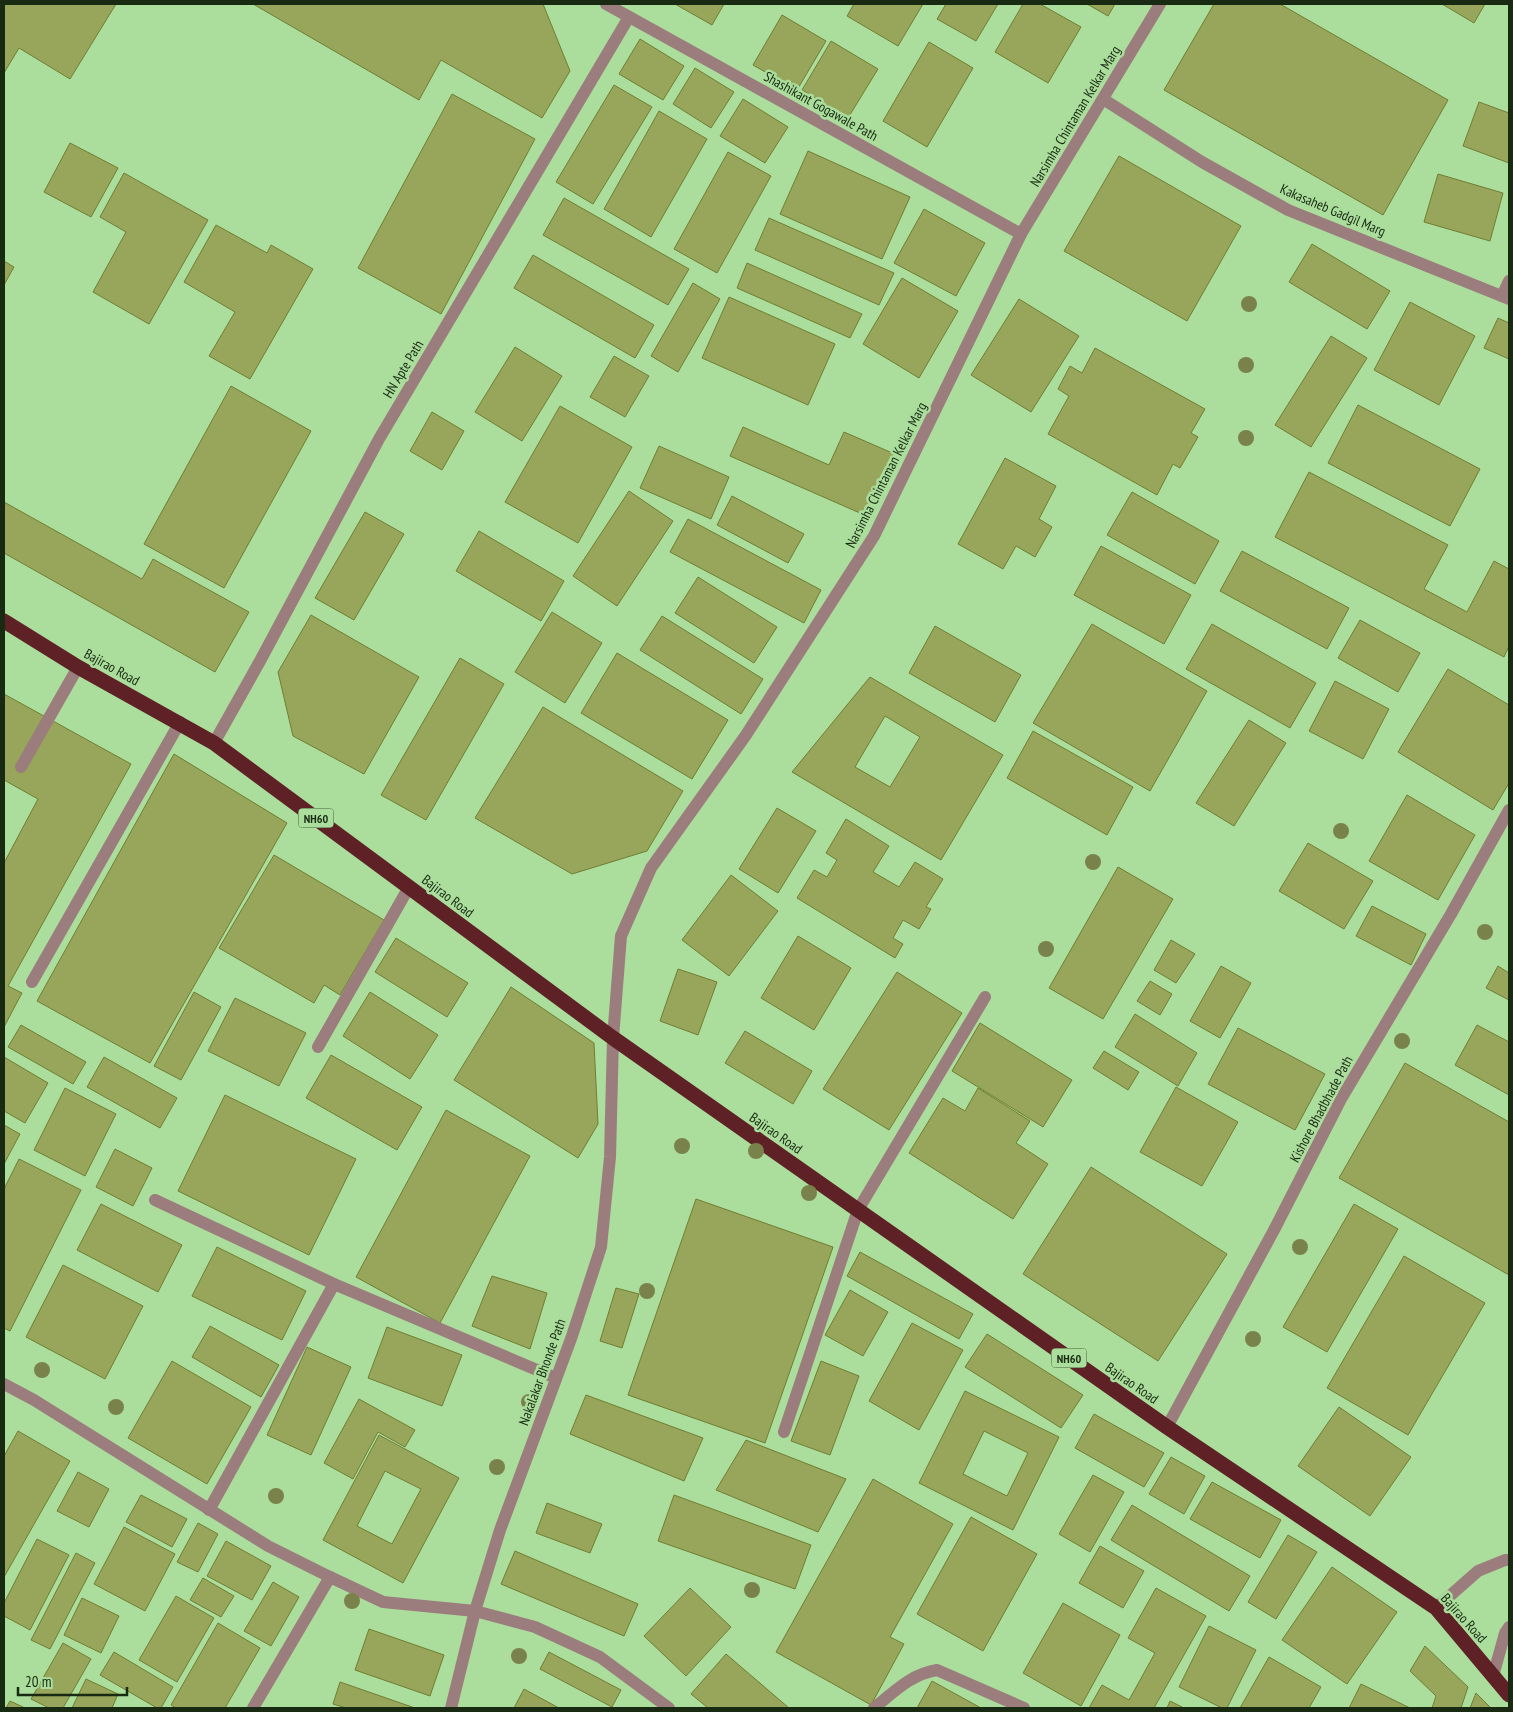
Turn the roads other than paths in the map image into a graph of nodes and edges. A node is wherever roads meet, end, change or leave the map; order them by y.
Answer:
1 (606, 4) edge
2 (1160, 4) edge
3 (629, 17) junction
4 (1103, 98) junction
5 (1022, 234) junction
6 (1509, 281) edge
7 (1506, 298) edge
8 (4, 621) edge
9 (78, 667) junction
10 (180, 722) junction
11 (214, 743) junction
12 (21, 767) dead end
13 (1509, 810) edge
14 (409, 887) junction
15 (32, 982) dead end
16 (985, 997) dead end
17 (613, 1038) junction
18 (318, 1047) dead end
19 (154, 1200) dead end
20 (858, 1210) junction
21 (334, 1284) junction
22 (556, 1378) junction
23 (4, 1384) edge
24 (1167, 1427) junction
25 (784, 1432) dead end
26 (209, 1510) junction
27 (1509, 1560) edge
28 (330, 1577) junction
29 (1436, 1608) junction
30 (475, 1611) junction
31 (1509, 1627) edge
32 (1493, 1676) junction
33 (1509, 1695) edge
34 (252, 1708) edge
35 (451, 1708) edge
36 (669, 1708) edge
37 (874, 1708) edge
38 (1024, 1708) edge

1 - 3 street, Shashikant Gogawale Path
2 - 4 street, Narsimha Chintaman Kelkar Marg
3 - 5 street, Shashikant Gogawale Path
3 - 11 street, HN Apte Path
4 - 5 street, Narsimha Chintaman Kelkar Marg
4 - 7 street, Kakasaheb Gadgil Marg
5 - 17 street, Narsimha Chintaman Kelkar Marg
6 - 7 street
8 - 9 highway, Bajirao Road / NH60
9 - 10 highway, Bajirao Road / NH60
9 - 12 street
10 - 11 highway, Bajirao Road / NH60
10 - 15 street
11 - 14 highway, Bajirao Road / NH60
13 - 24 street, Kishore Bhadbhade Path
14 - 17 highway, Bajirao Road / NH60
14 - 18 street
16 - 20 street
17 - 20 highway, Bajirao Road / NH60
17 - 22 street, Nakalakar Bhonde Path
19 - 21 street
20 - 24 highway, Bajirao Road / NH60
20 - 25 street
21 - 22 street
21 - 26 street
22 - 30 street, Nakalakar Bhonde Path
23 - 26 street
24 - 29 highway, Bajirao Road / NH60
26 - 28 street
27 - 29 street
28 - 30 street
28 - 34 street
29 - 32 highway, Bajirao Road / NH60
30 - 35 street, Nakalakar Bhonde Path
30 - 36 street
31 - 32 street
32 - 33 highway, Bajirao Road / NH60
37 - 38 street

